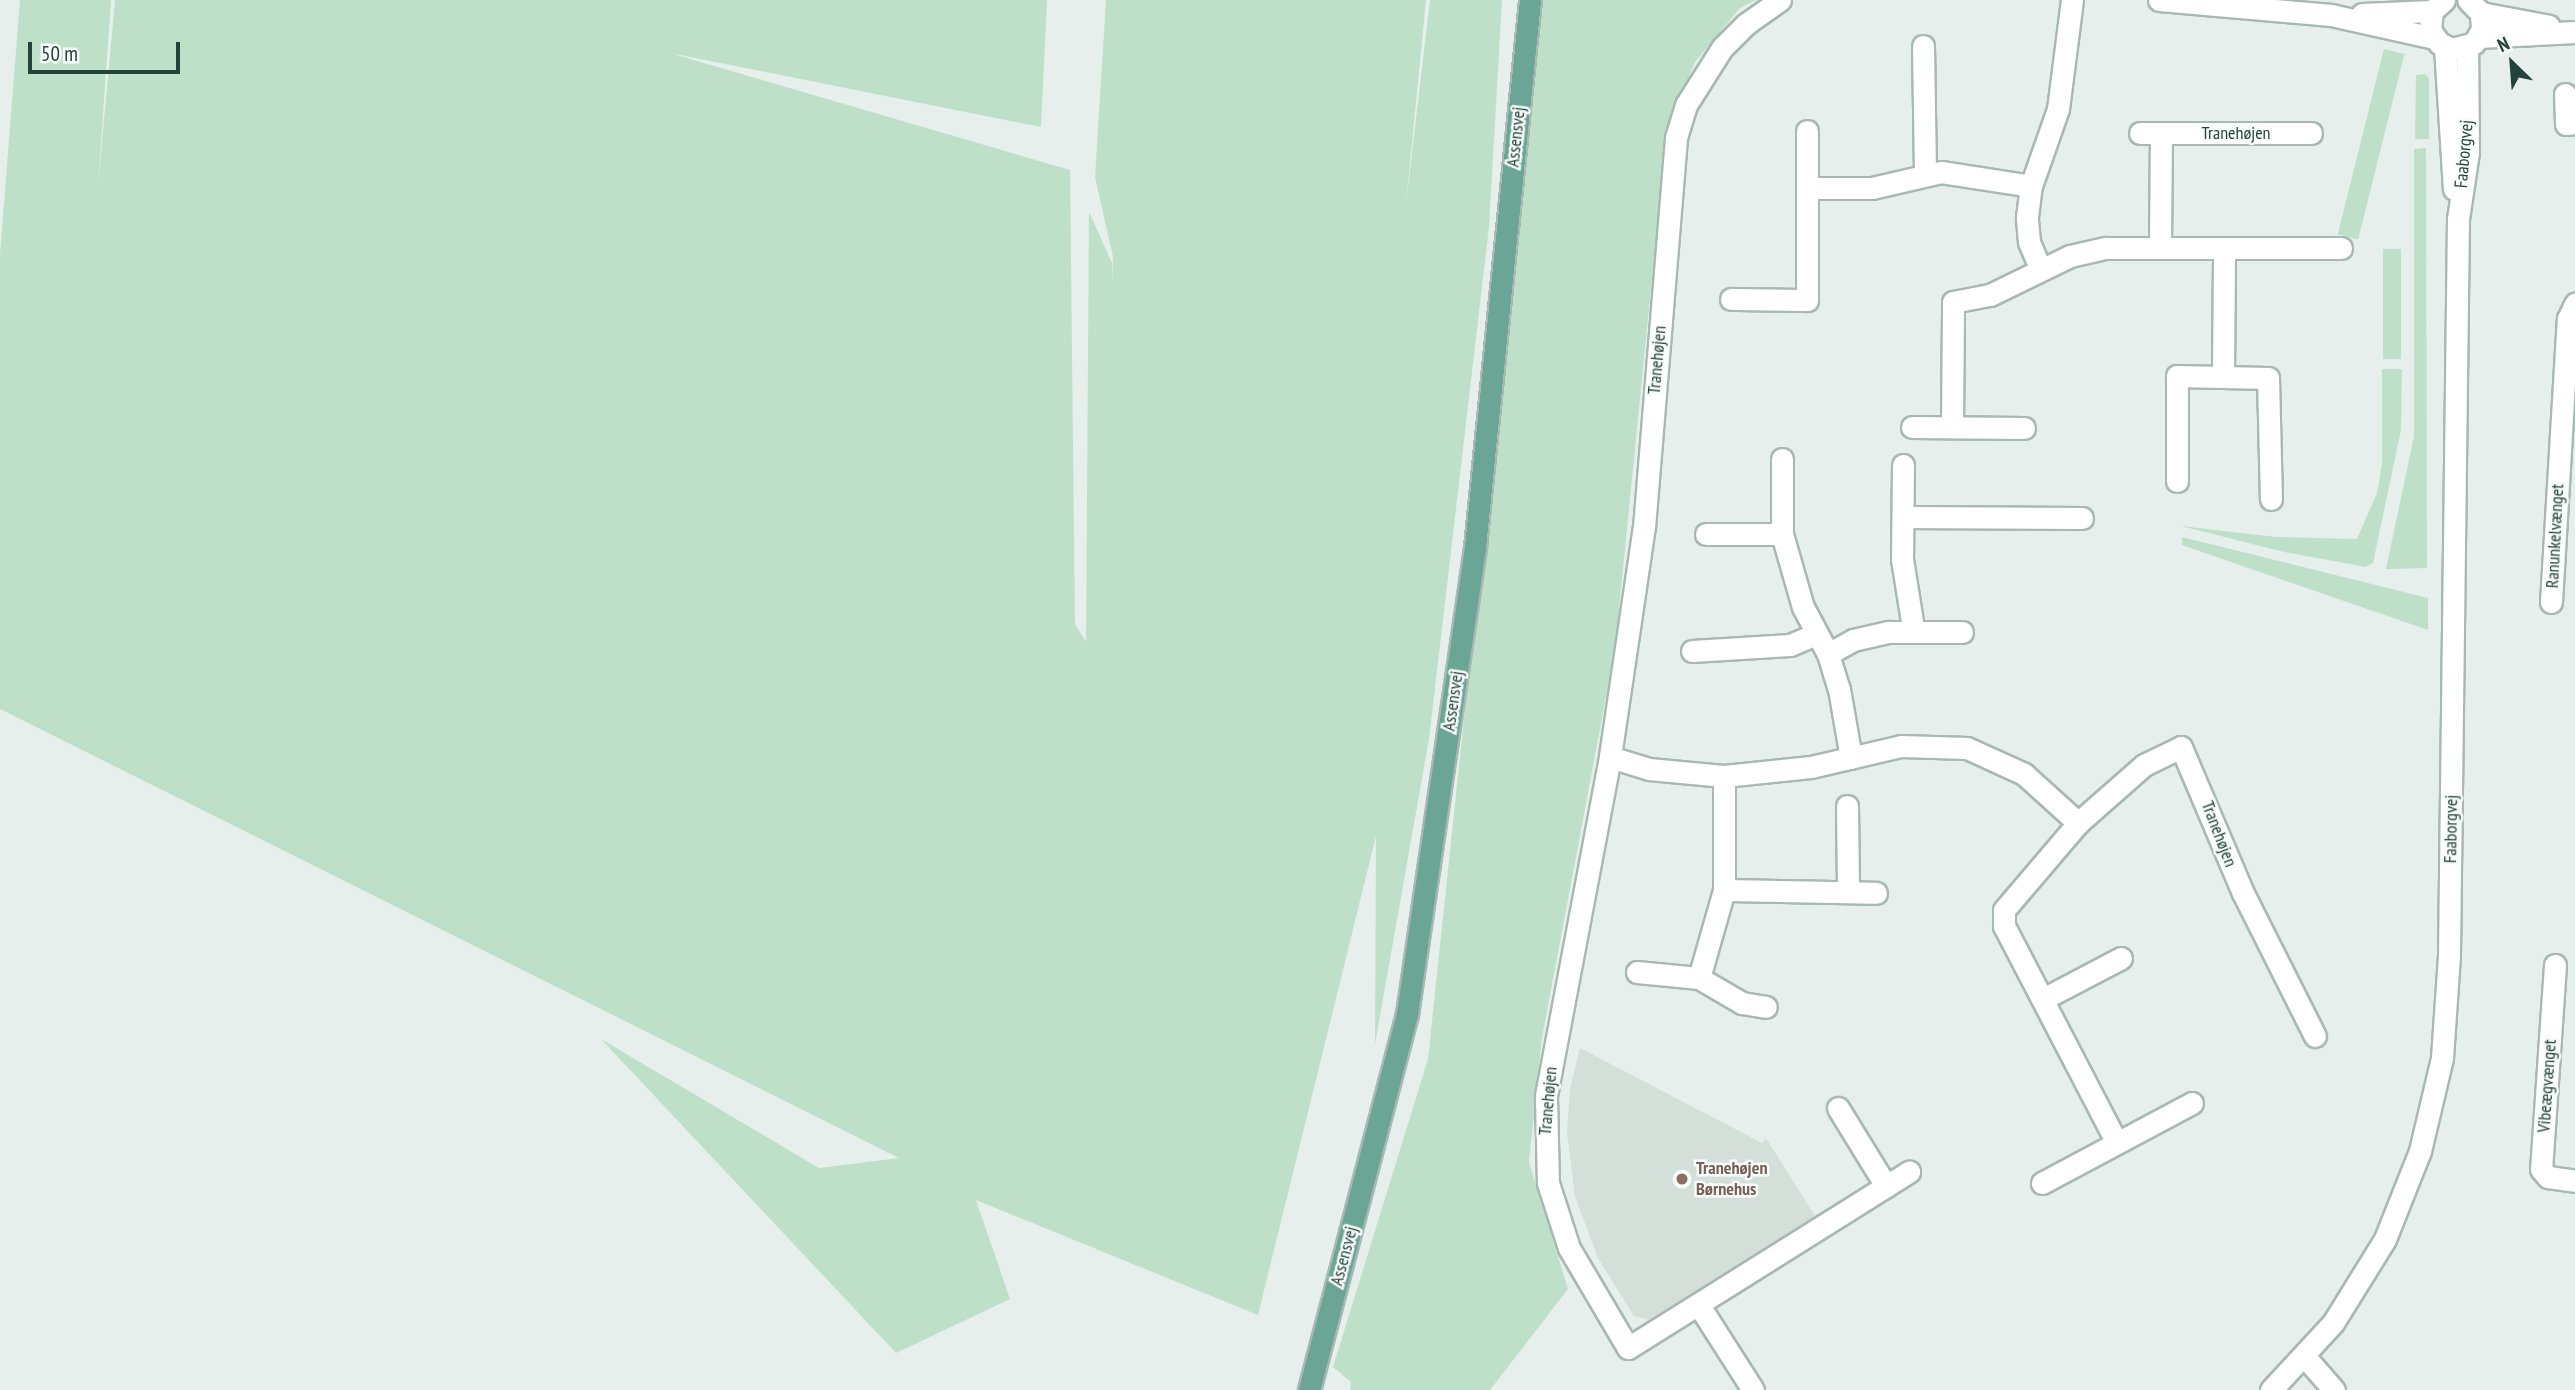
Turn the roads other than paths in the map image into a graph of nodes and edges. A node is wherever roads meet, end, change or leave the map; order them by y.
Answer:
1 (1530, 0) edge
2 (1780, 0) edge
3 (2072, 0) edge
4 (2159, 0) edge
5 (2438, 6) edge
6 (2474, 6) edge
7 (2332, 15) junction
8 (2575, 31) edge
9 (2473, 42) junction
10 (2440, 43) junction
11 (1923, 46) dead end
12 (2566, 94) dead end
13 (2575, 123) edge
14 (1807, 131) dead end
15 (2311, 133) dead end
16 (1925, 175) junction
17 (2031, 186) junction
18 (1809, 188) junction
19 (2458, 219) junction
20 (2160, 245) junction
21 (2341, 248) dead end
22 (2224, 250) junction
23 (2040, 268) junction
24 (1731, 299) dead end
25 (2575, 304) edge
26 (2223, 374) junction
27 (1952, 426) junction
28 (1912, 427) dead end
29 (2024, 428) dead end
30 (1782, 459) dead end
31 (1903, 465) dead end
32 (2177, 481) dead end
33 (2271, 499) dead end
34 (1903, 517) junction
35 (2082, 518) dead end
36 (1706, 534) dead end
37 (1782, 534) junction
38 (2551, 602) dead end
39 (1913, 628) junction
40 (1962, 632) dead end
41 (1816, 634) junction
42 (1692, 651) dead end
43 (1828, 654) junction
44 (1610, 757) junction
45 (1851, 758) junction
46 (1724, 776) junction
47 (1847, 806) dead end
48 (2078, 823) junction
49 (1724, 890) junction
50 (1847, 892) junction
51 (1875, 893) dead end
52 (2121, 958) dead end
53 (2554, 965) dead end
54 (1637, 972) dead end
55 (1699, 978) junction
56 (2043, 999) junction
57 (1766, 1007) dead end
58 (2315, 1036) dead end
59 (2192, 1103) dead end
60 (1838, 1108) dead end
61 (2117, 1143) junction
62 (1909, 1172) dead end
63 (2575, 1181) edge
64 (2042, 1183) dead end
65 (1886, 1186) junction
66 (1699, 1304) junction
67 (2305, 1357) junction
68 (1309, 1390) edge
69 (1753, 1390) edge
70 (2271, 1390) edge
71 (2334, 1390) edge

1 - 68 main road, Assensvej
2 - 44 street, Tranehøjen
3 - 17 street
4 - 7 street
5 - 7 street
5 - 10 street, Faaborgvej
6 - 8 street
6 - 9 street, Faaborgvej
7 - 10 street
8 - 9 street
9 - 10 street
9 - 19 street, Faaborgvej
10 - 19 street, Faaborgvej
11 - 16 street
12 - 13 street
14 - 18 street
15 - 20 street, Tranehøjen
16 - 17 street
16 - 18 street
17 - 23 street
18 - 24 street
19 - 67 street, Faaborgvej
20 - 22 street
20 - 23 street
21 - 22 street
22 - 26 street
23 - 27 street
25 - 38 street, Ranunkelvænget
26 - 32 street
26 - 33 street
27 - 28 street
27 - 29 street
30 - 37 street
31 - 34 street
34 - 35 street
34 - 39 street
36 - 37 street
37 - 41 street
39 - 40 street
39 - 43 street
41 - 42 street
41 - 43 street
43 - 45 street
44 - 46 street
44 - 66 street, Tranehøjen
45 - 46 street
45 - 48 street
46 - 49 street
47 - 50 street
48 - 56 street, Tranehøjen
48 - 58 street, Tranehøjen
49 - 50 street
49 - 55 street
50 - 51 street
52 - 56 street
53 - 63 street, Vibeægvænget
54 - 55 street
55 - 57 street
56 - 61 street, Tranehøjen
59 - 61 street
60 - 65 street
61 - 64 street
62 - 65 street, Tranehøjen
65 - 66 street, Tranehøjen
66 - 69 street
67 - 70 street, Faaborgvej
67 - 71 street

